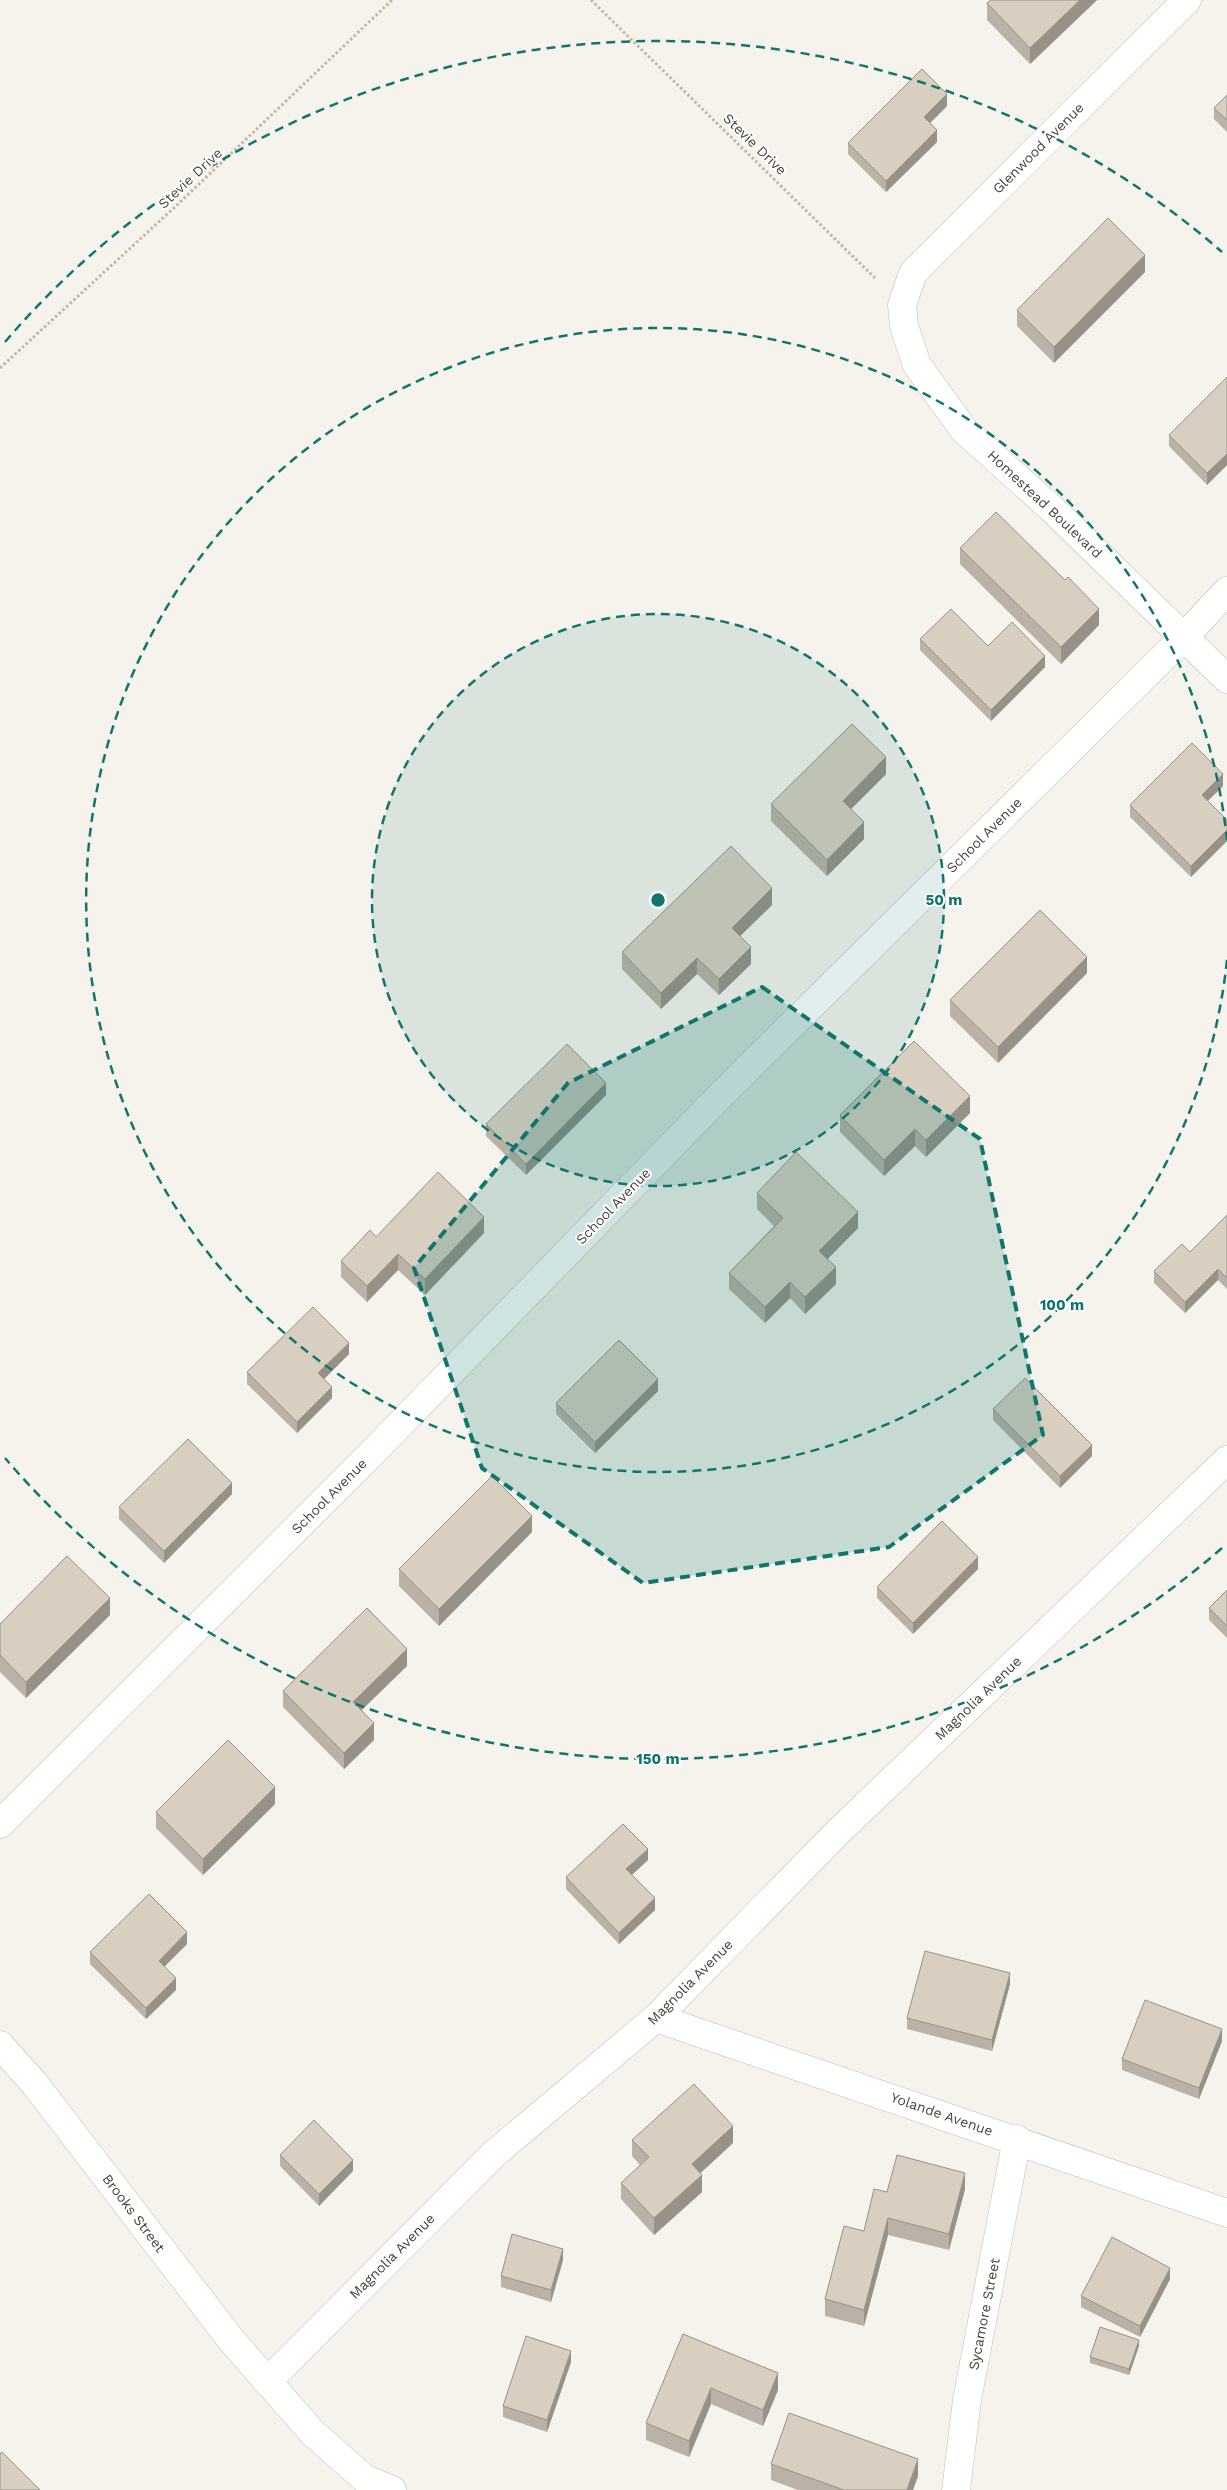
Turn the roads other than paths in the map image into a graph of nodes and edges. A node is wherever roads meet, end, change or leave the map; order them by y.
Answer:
1 (1187, 0) edge
2 (902, 305) joint
3 (1227, 591) edge
4 (1185, 636) junction
5 (1227, 679) edge
6 (1227, 1460) edge
7 (0, 1824) edge
8 (656, 2018) junction
9 (0, 2045) edge
10 (1017, 2140) junction
11 (1227, 2213) edge
12 (268, 2382) junction
13 (392, 2490) edge
14 (956, 2490) edge

1 - 2 street, Glenwood Avenue
2 - 4 street, Homestead Boulevard
3 - 4 street, School Avenue
4 - 5 street, Homestead Boulevard
4 - 7 street, School Avenue
6 - 8 street, Magnolia Avenue
8 - 10 street, Yolande Avenue
8 - 12 street, Magnolia Avenue
9 - 12 street, Brooks Street
10 - 11 street, Yolande Avenue
10 - 14 street, Sycamore Street
12 - 13 street

